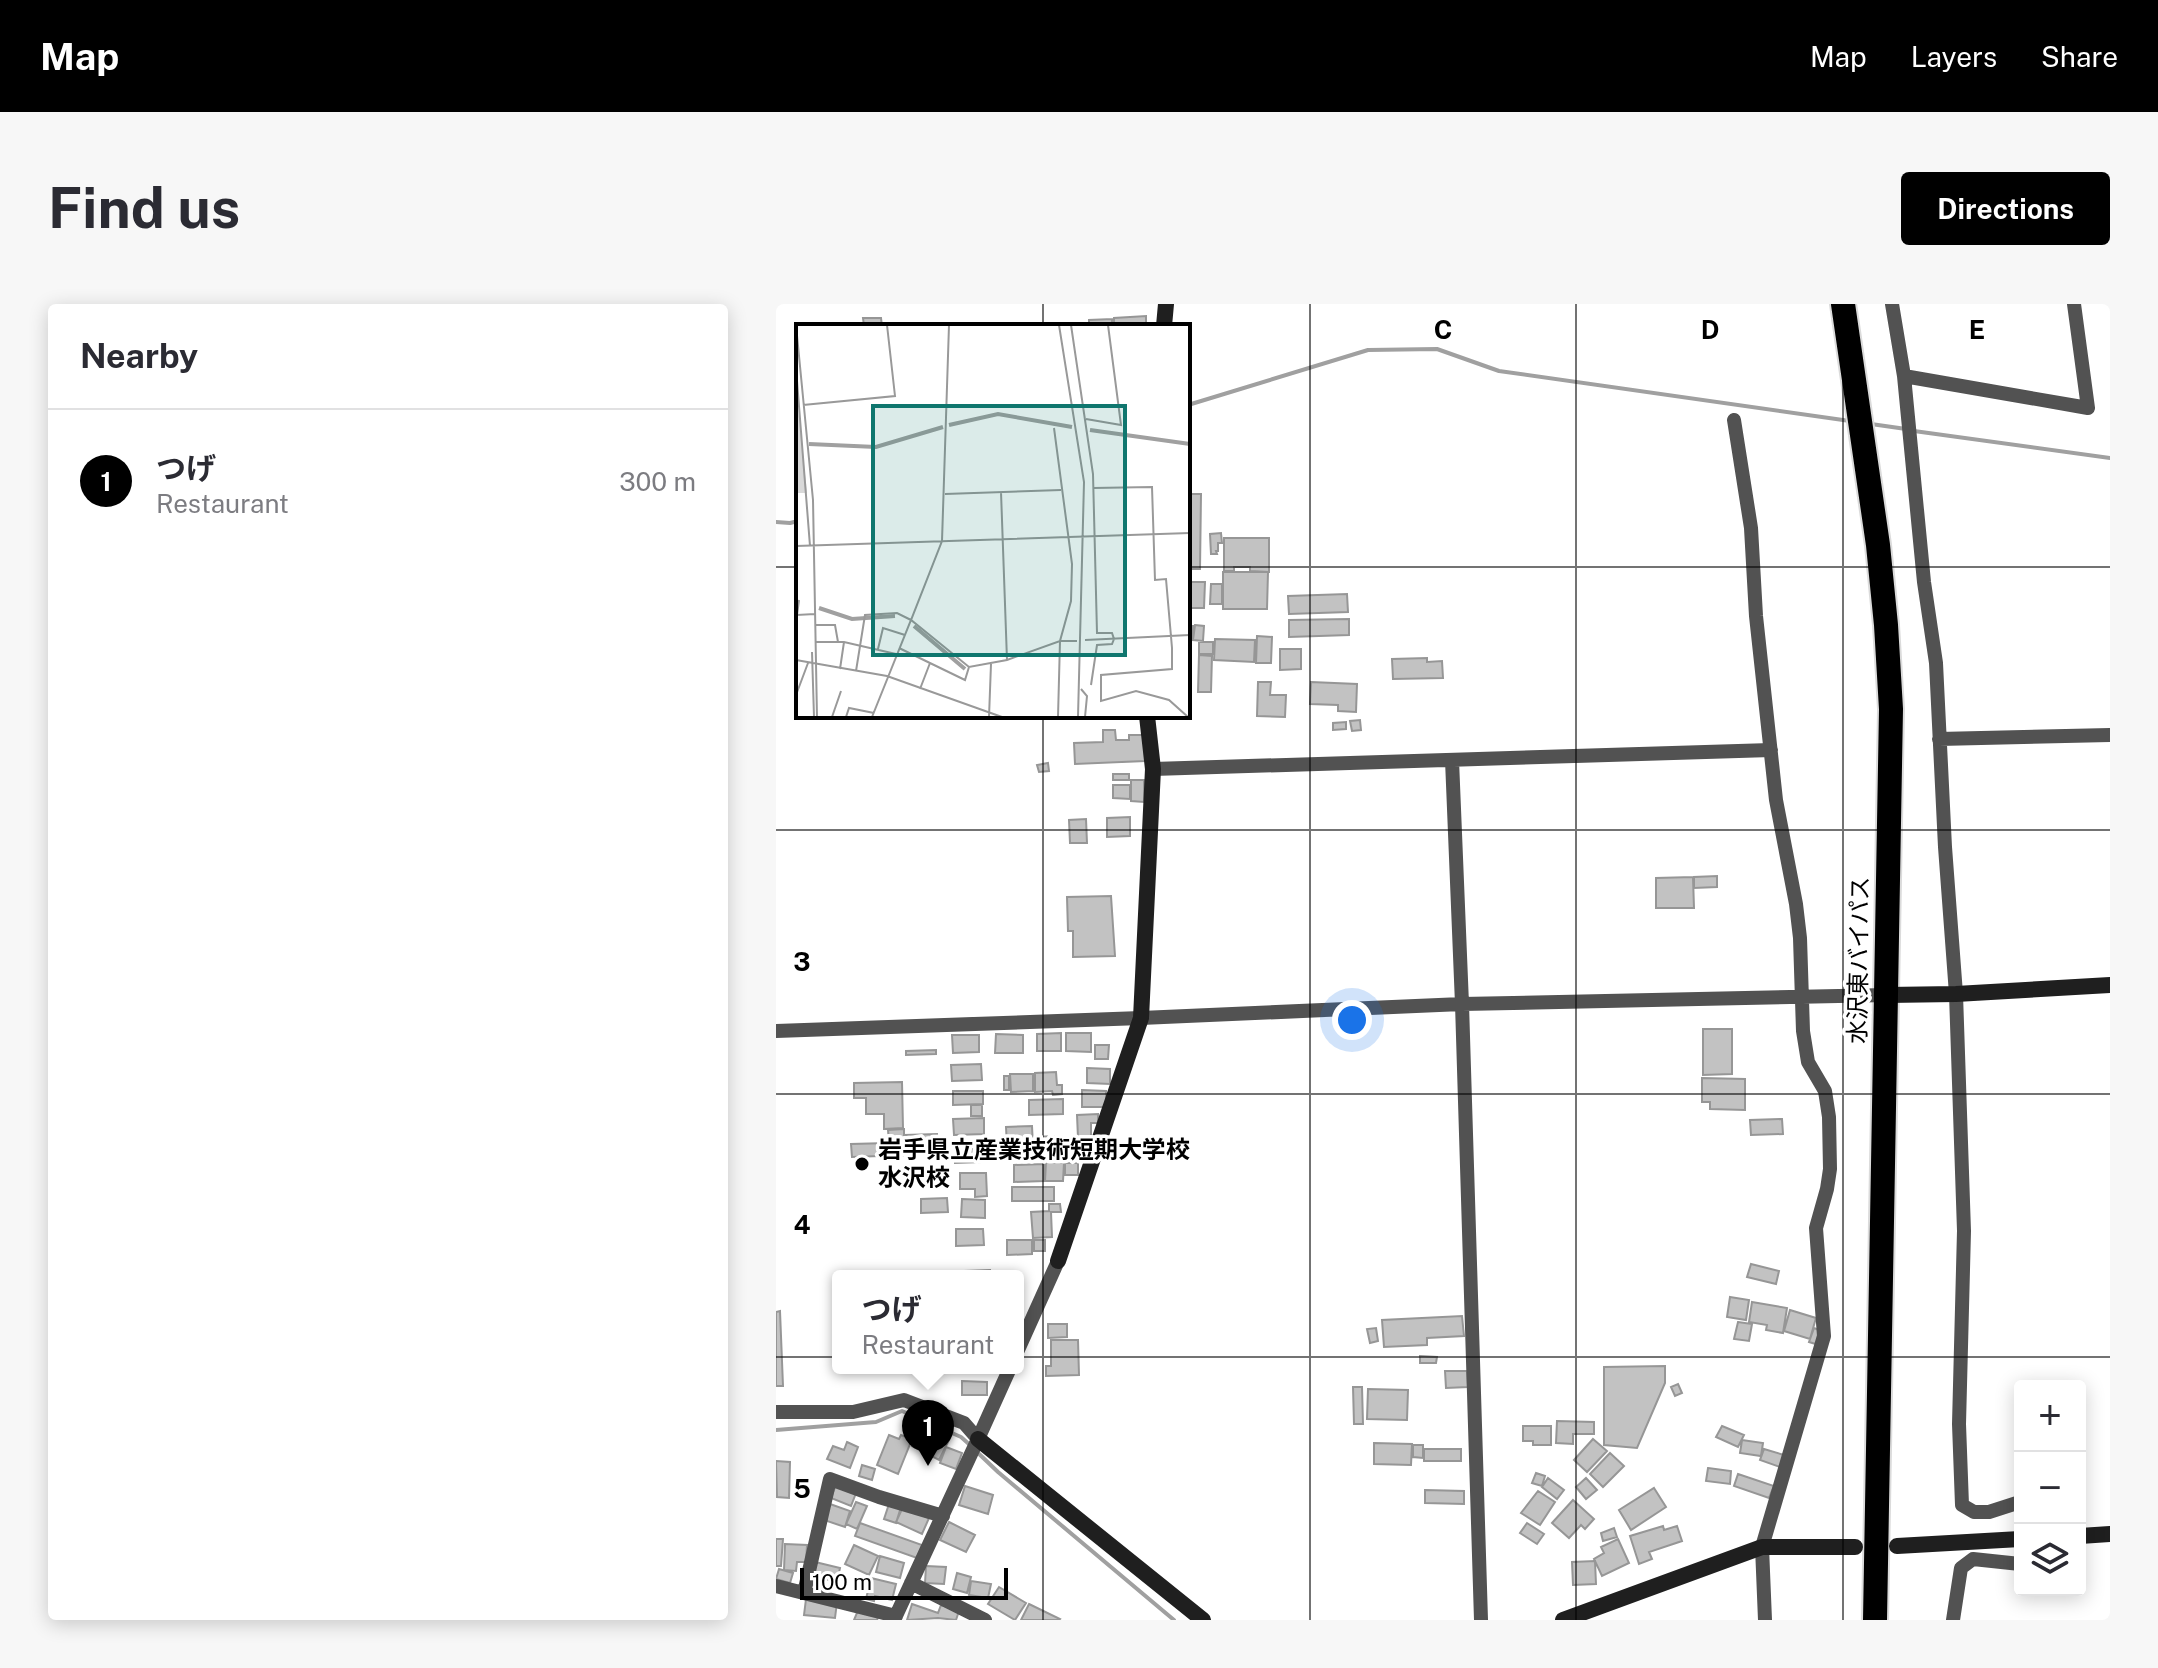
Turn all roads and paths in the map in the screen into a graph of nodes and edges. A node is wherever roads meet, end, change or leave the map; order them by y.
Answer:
1 (1166, 304) edge
2 (1843, 304) edge
3 (1892, 304) edge
4 (2074, 304) edge
5 (1164, 324) edge
6 (1904, 376) junction
7 (1734, 420) dead end
8 (1147, 718) edge
9 (2110, 735) edge
10 (1939, 739) junction
11 (1771, 750) junction
12 (1452, 760) junction
13 (1153, 769) junction
14 (2110, 985) edge
15 (1956, 994) junction
16 (1887, 995) junction
17 (1801, 998) junction
18 (1462, 1004) junction
19 (1141, 1018) junction
20 (776, 1031) edge
21 (1058, 1261) joint
22 (1024, 1337) edge
23 (1007, 1374) edge
24 (776, 1412) edge
25 (978, 1439) junction
26 (2014, 1504) edge
27 (943, 1516) junction
28 (2110, 1534) edge
29 (2086, 1536) edge
30 (2014, 1539) edge
31 (1897, 1546) dead end
32 (1762, 1547) junction
33 (1855, 1547) dead end
34 (2014, 1563) edge
35 (911, 1583) junction
36 (776, 1586) edge
37 (804, 1593) junction
38 (895, 1618) edge
39 (985, 1620) edge
40 (1203, 1620) edge
41 (1481, 1620) edge
42 (1563, 1620) edge
43 (1765, 1620) edge
44 (1875, 1620) edge
45 (1953, 1620) edge

1 - 5 street
2 - 16 highway, 水沢東バイパス
3 - 6 street
4 - 6 street
6 - 10 street
7 - 11 street
8 - 13 street
9 - 10 street
10 - 15 street
11 - 12 street
11 - 17 street
12 - 13 street
12 - 18 street
13 - 19 street
14 - 15 street
15 - 16 street
15 - 26 street
16 - 17 street
16 - 44 highway, 水沢東バイパス
17 - 18 street
17 - 32 street
18 - 19 street
18 - 41 street
19 - 20 street
19 - 21 street
21 - 22 street
23 - 25 street
24 - 25 street
25 - 27 street
25 - 40 street
27 - 35 street
27 - 37 street
28 - 29 street
30 - 31 street
32 - 33 street
32 - 42 street
32 - 43 street
34 - 45 street
35 - 38 street
35 - 39 street
36 - 37 street
37 - 38 street

